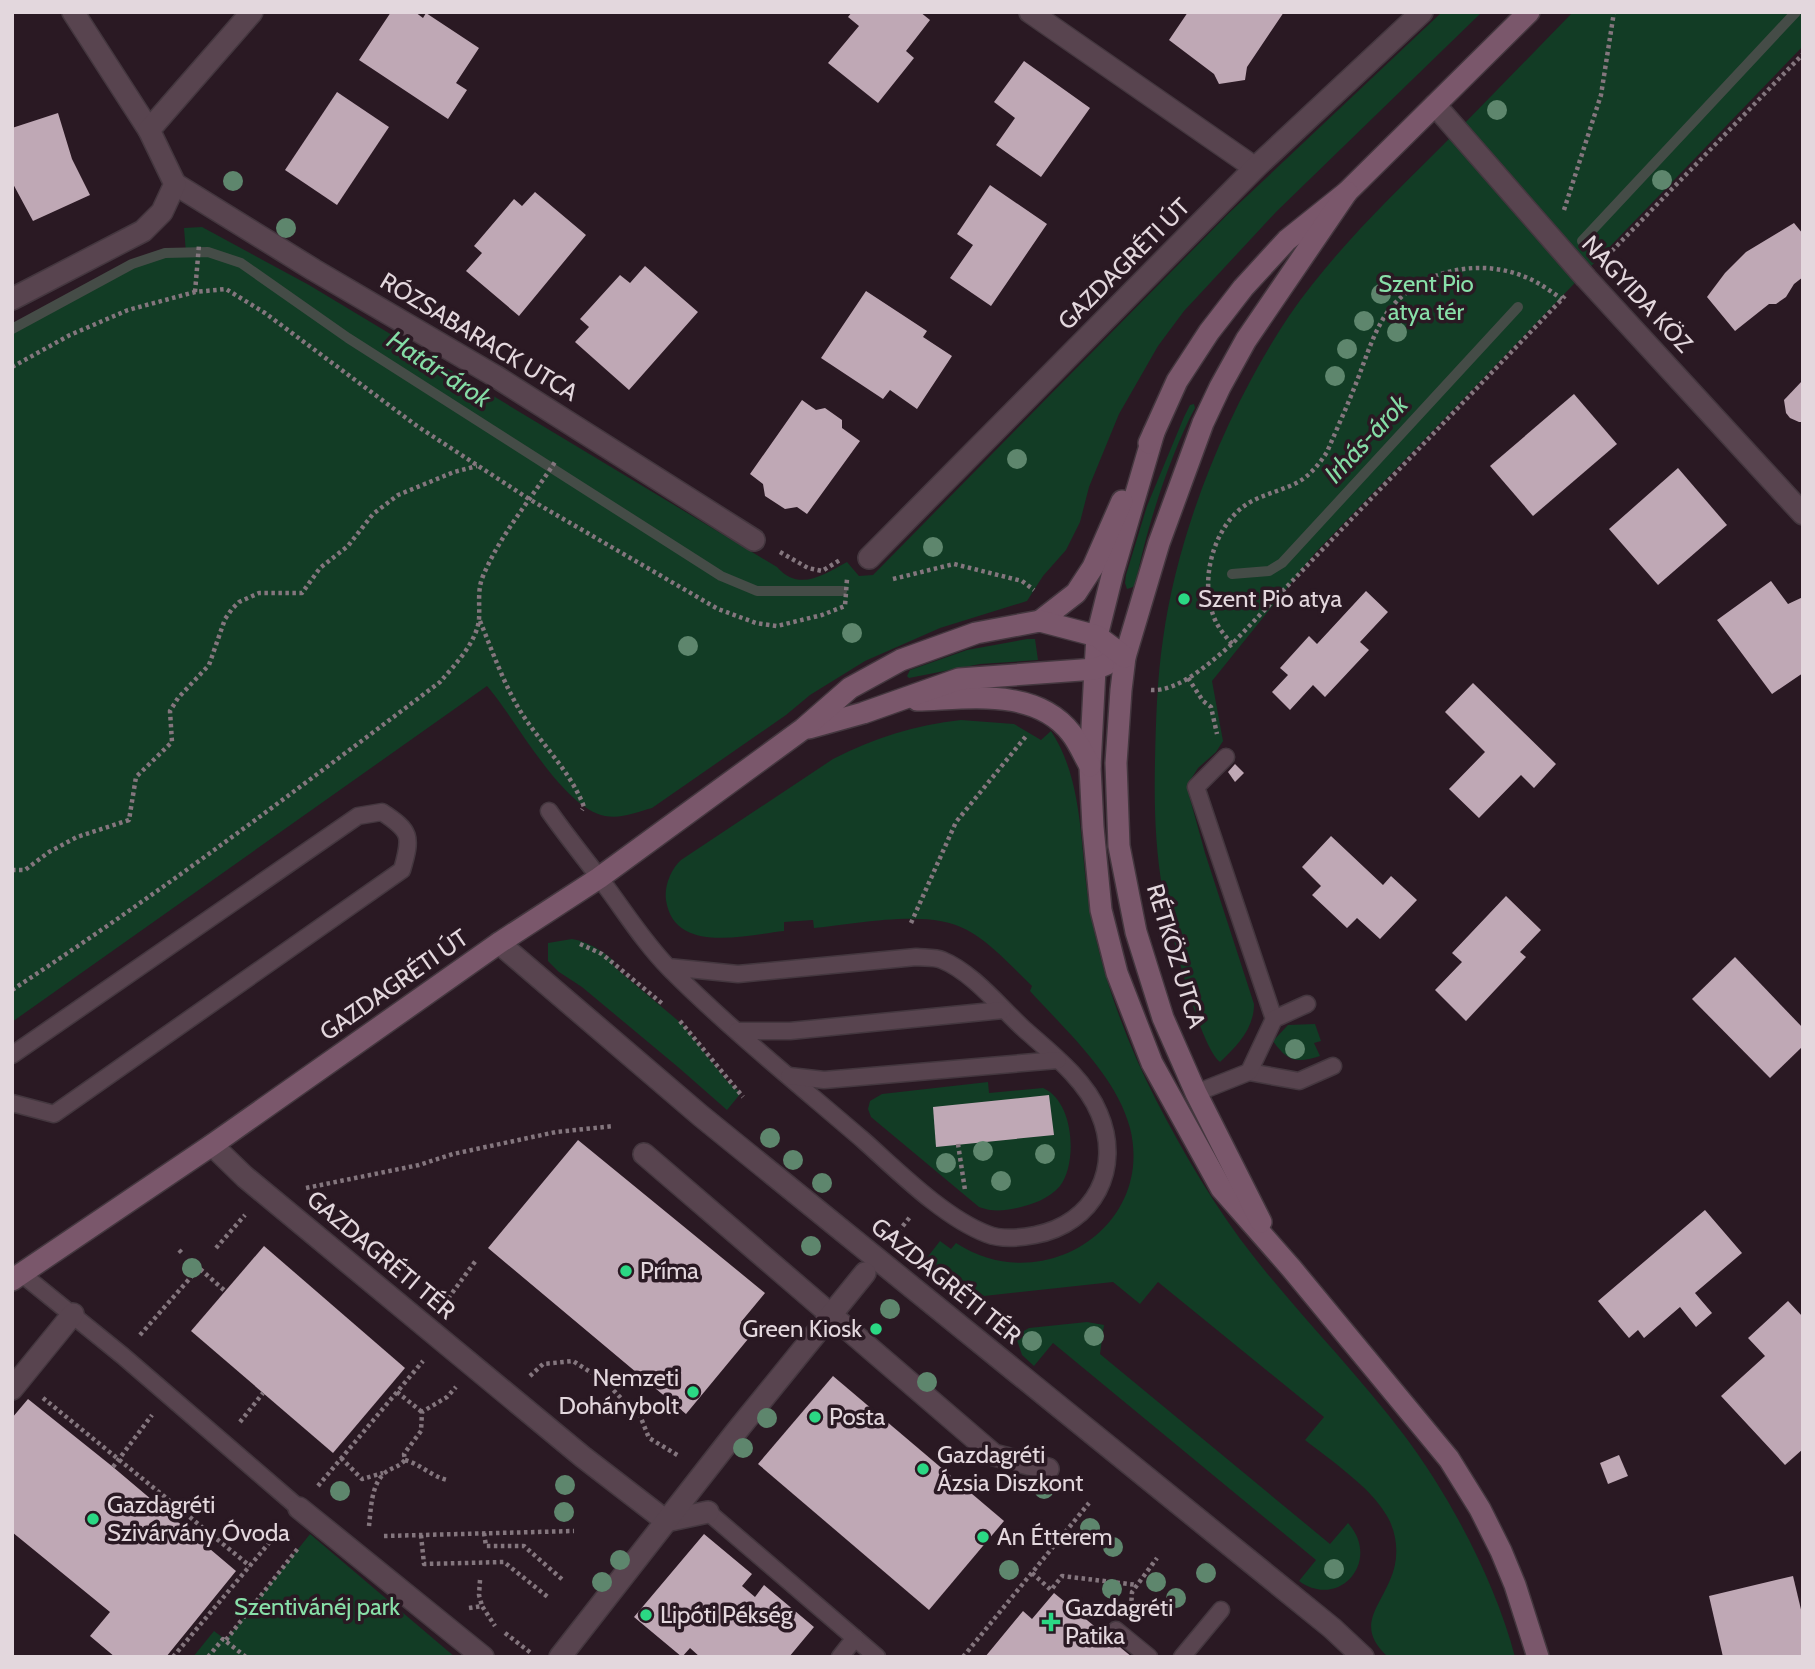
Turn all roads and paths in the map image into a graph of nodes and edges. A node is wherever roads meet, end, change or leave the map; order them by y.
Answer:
1 (73, 12) edge
2 (252, 12) edge
3 (1030, 12) edge
4 (1422, 12) edge
5 (1529, 12) edge
6 (1614, 12) edge
7 (1803, 54) edge
8 (1435, 106) junction
9 (149, 130) junction
10 (1255, 168) junction
11 (175, 184) junction
12 (1348, 192) junction
13 (1552, 240) junction
14 (199, 245) dead end
15 (1586, 278) junction
16 (195, 292) junction
17 (12, 299) edge
18 (1562, 299) junction
19 (12, 367) edge
20 (1154, 432) junction
21 (555, 462) dead end
22 (477, 466) junction
23 (529, 499) junction
24 (1803, 514) edge
25 (754, 540) joint
26 (869, 558) joint
27 (832, 566) junction
28 (839, 567) dead end
29 (847, 568) dead end
30 (885, 581) dead end
31 (1035, 591) dead end
32 (479, 620) junction
33 (1040, 621) junction
34 (1097, 636) junction
35 (1231, 644) junction
36 (1125, 657) junction
37 (1095, 669) junction
38 (1188, 678) junction
39 (1151, 682) dead end
40 (901, 700) junction
41 (1032, 729) dead end
42 (803, 730) junction
43 (1225, 759) joint
44 (1090, 768) junction
45 (549, 811) dead end
46 (567, 837) junction
47 (12, 870) edge
48 (599, 878) junction
49 (911, 923) dead end
50 (499, 943) junction
51 (580, 944) dead end
52 (668, 967) junction
53 (12, 990) edge
54 (1307, 1004) dead end
55 (665, 1007) dead end
56 (1003, 1010) junction
57 (676, 1015) dead end
58 (1274, 1019) junction
59 (737, 1031) junction
60 (12, 1055) edge
61 (1058, 1060) junction
62 (1333, 1066) dead end
63 (1249, 1072) junction
64 (788, 1076) junction
65 (1196, 1093) junction
66 (743, 1097) dead end
67 (12, 1103) edge
68 (614, 1126) dead end
69 (958, 1144) dead end
70 (212, 1145) junction
71 (644, 1154) dead end
72 (964, 1185) dead end
73 (266, 1195) junction
74 (912, 1213) dead end
75 (888, 1245) dead end
76 (216, 1248) dead end
77 (1275, 1249) junction
78 (477, 1259) dead end
79 (865, 1273) dead end
80 (17, 1277) edge
81 (225, 1292) dead end
82 (73, 1314) junction
83 (831, 1315) junction
84 (434, 1334) junction
85 (122, 1356) junction
86 (475, 1367) junction
87 (16, 1384) edge
88 (397, 1392) junction
89 (263, 1393) dead end
90 (167, 1395) junction
91 (508, 1395) junction
92 (422, 1412) junction
93 (223, 1443) junction
94 (341, 1458) junction
95 (119, 1459) junction
96 (404, 1460) junction
97 (113, 1467) dead end
98 (1048, 1469) dead end
99 (705, 1472) junction
100 (384, 1473) junction
101 (447, 1480) dead end
102 (1090, 1503) dead end
103 (299, 1508) junction
104 (708, 1512) joint
105 (666, 1521) junction
106 (369, 1529) dead end
107 (574, 1531) dead end
108 (484, 1533) junction
109 (421, 1535) junction
110 (382, 1536) dead end
111 (301, 1544) dead end
112 (1157, 1558) dead end
113 (250, 1566) junction
114 (1032, 1573) junction
115 (480, 1580) dead end
116 (564, 1581) dead end
117 (1137, 1585) junction
118 (549, 1598) dead end
119 (482, 1606) dead end
120 (1221, 1610) dead end
121 (1116, 1630) joint
122 (855, 1637) junction
123 (226, 1640) junction
124 (173, 1657) edge
125 (208, 1657) edge
126 (246, 1657) edge
127 (483, 1657) edge
128 (560, 1657) edge
129 (840, 1657) edge
130 (877, 1657) edge
131 (963, 1657) edge
132 (1149, 1657) edge
133 (1182, 1657) edge
134 (1363, 1657) edge
135 (1538, 1657) edge

1 - 9 street
2 - 9 street
3 - 10 street
4 - 10 street, GAZDAGRÉTI ÚT
5 - 8 street, GAZDAGRÉTI ÚT
6 - 13 path
7 - 15 path
8 - 12 street, GAZDAGRÉTI ÚT
8 - 13 street, NAGYIDA KÖZ
9 - 11 street
10 - 26 street, GAZDAGRÉTI ÚT
11 - 17 street
11 - 25 street, RÓZSABARACK UTCA
12 - 20 street, GAZDAGRÉTI ÚT
12 - 36 street, GAZDAGRÉTI ÚT
13 - 15 street, NAGYIDA KÖZ
14 - 16 path
15 - 18 path
15 - 24 street, NAGYIDA KÖZ
16 - 19 path
16 - 22 path
18 - 35 path
18 - 35 path
20 - 33 street, GAZDAGRÉTI ÚT
20 - 34 street, GAZDAGRÉTI ÚT
21 - 23 path
22 - 23 path
22 - 47 path
23 - 29 path
23 - 32 path
25 - 27 path
26 - 27 path
27 - 28 path
30 - 31 path
32 - 46 path
32 - 53 path
33 - 34 street, GAZDAGRÉTI ÚT
33 - 42 street, GAZDAGRÉTI ÚT
34 - 36 street, GAZDAGRÉTI ÚT
34 - 37 street, GAZDAGRÉTI ÚT
35 - 38 path
36 - 37 street, GAZDAGRÉTI ÚT
36 - 65 street, RÉTKÖZ UTCA
37 - 40 street, GAZDAGRÉTI ÚT
37 - 44 street, RÉTKÖZ UTCA
38 - 39 path
38 - 43 path
40 - 42 street, GAZDAGRÉTI ÚT
40 - 44 street, RÉTKÖZ UTCA
41 - 49 path
42 - 48 street, GAZDAGRÉTI ÚT
43 - 58 lane
44 - 77 street, RÉTKÖZ UTCA
45 - 46 lane
46 - 48 lane
48 - 50 street, GAZDAGRÉTI ÚT
48 - 52 lane
50 - 70 street, GAZDAGRÉTI ÚT
50 - 134 street, GAZDAGRÉTI TÉR
51 - 55 path
52 - 56 lane
52 - 59 lane
54 - 58 lane
56 - 59 lane
56 - 61 lane
57 - 66 path
58 - 63 lane
59 - 64 lane
60 - 67 lane
61 - 64 lane
61 - 64 lane
62 - 63 lane
63 - 65 lane
65 - 77 street, RÉTKÖZ UTCA
68 - 73 path
69 - 72 path
70 - 73 street, GAZDAGRÉTI TÉR
70 - 80 street, GAZDAGRÉTI ÚT
71 - 83 street
73 - 76 path
73 - 84 street, GAZDAGRÉTI TÉR
74 - 75 path
77 - 135 street, RÉTKÖZ UTCA
78 - 84 path
79 - 83 street
80 - 82 lane
81 - 85 path
82 - 85 lane
82 - 87 street
83 - 98 street
83 - 99 street
84 - 86 street, GAZDAGRÉTI TÉR
84 - 88 path
85 - 90 lane
86 - 91 street, GAZDAGRÉTI TÉR
86 - 92 path
87 - 95 path
88 - 92 path
88 - 94 path
89 - 93 path
90 - 93 lane
90 - 95 path
91 - 99 path
91 - 105 street, GAZDAGRÉTI TÉR
92 - 96 path
93 - 103 lane
94 - 100 path
94 - 103 path
95 - 97 path
95 - 113 path
96 - 100 path
96 - 101 path
99 - 105 street
100 - 106 path
102 - 114 path
103 - 113 path
103 - 127 street
104 - 105 street
104 - 122 lane
105 - 128 street
107 - 108 path
108 - 109 path
108 - 116 path
109 - 110 path
109 - 118 path
111 - 123 path
112 - 117 path
113 - 124 path
114 - 117 path
114 - 131 path
115 - 119 path
117 - 121 path
120 - 133 lane
121 - 132 lane
122 - 129 lane
122 - 130 lane
123 - 125 path
123 - 126 path

